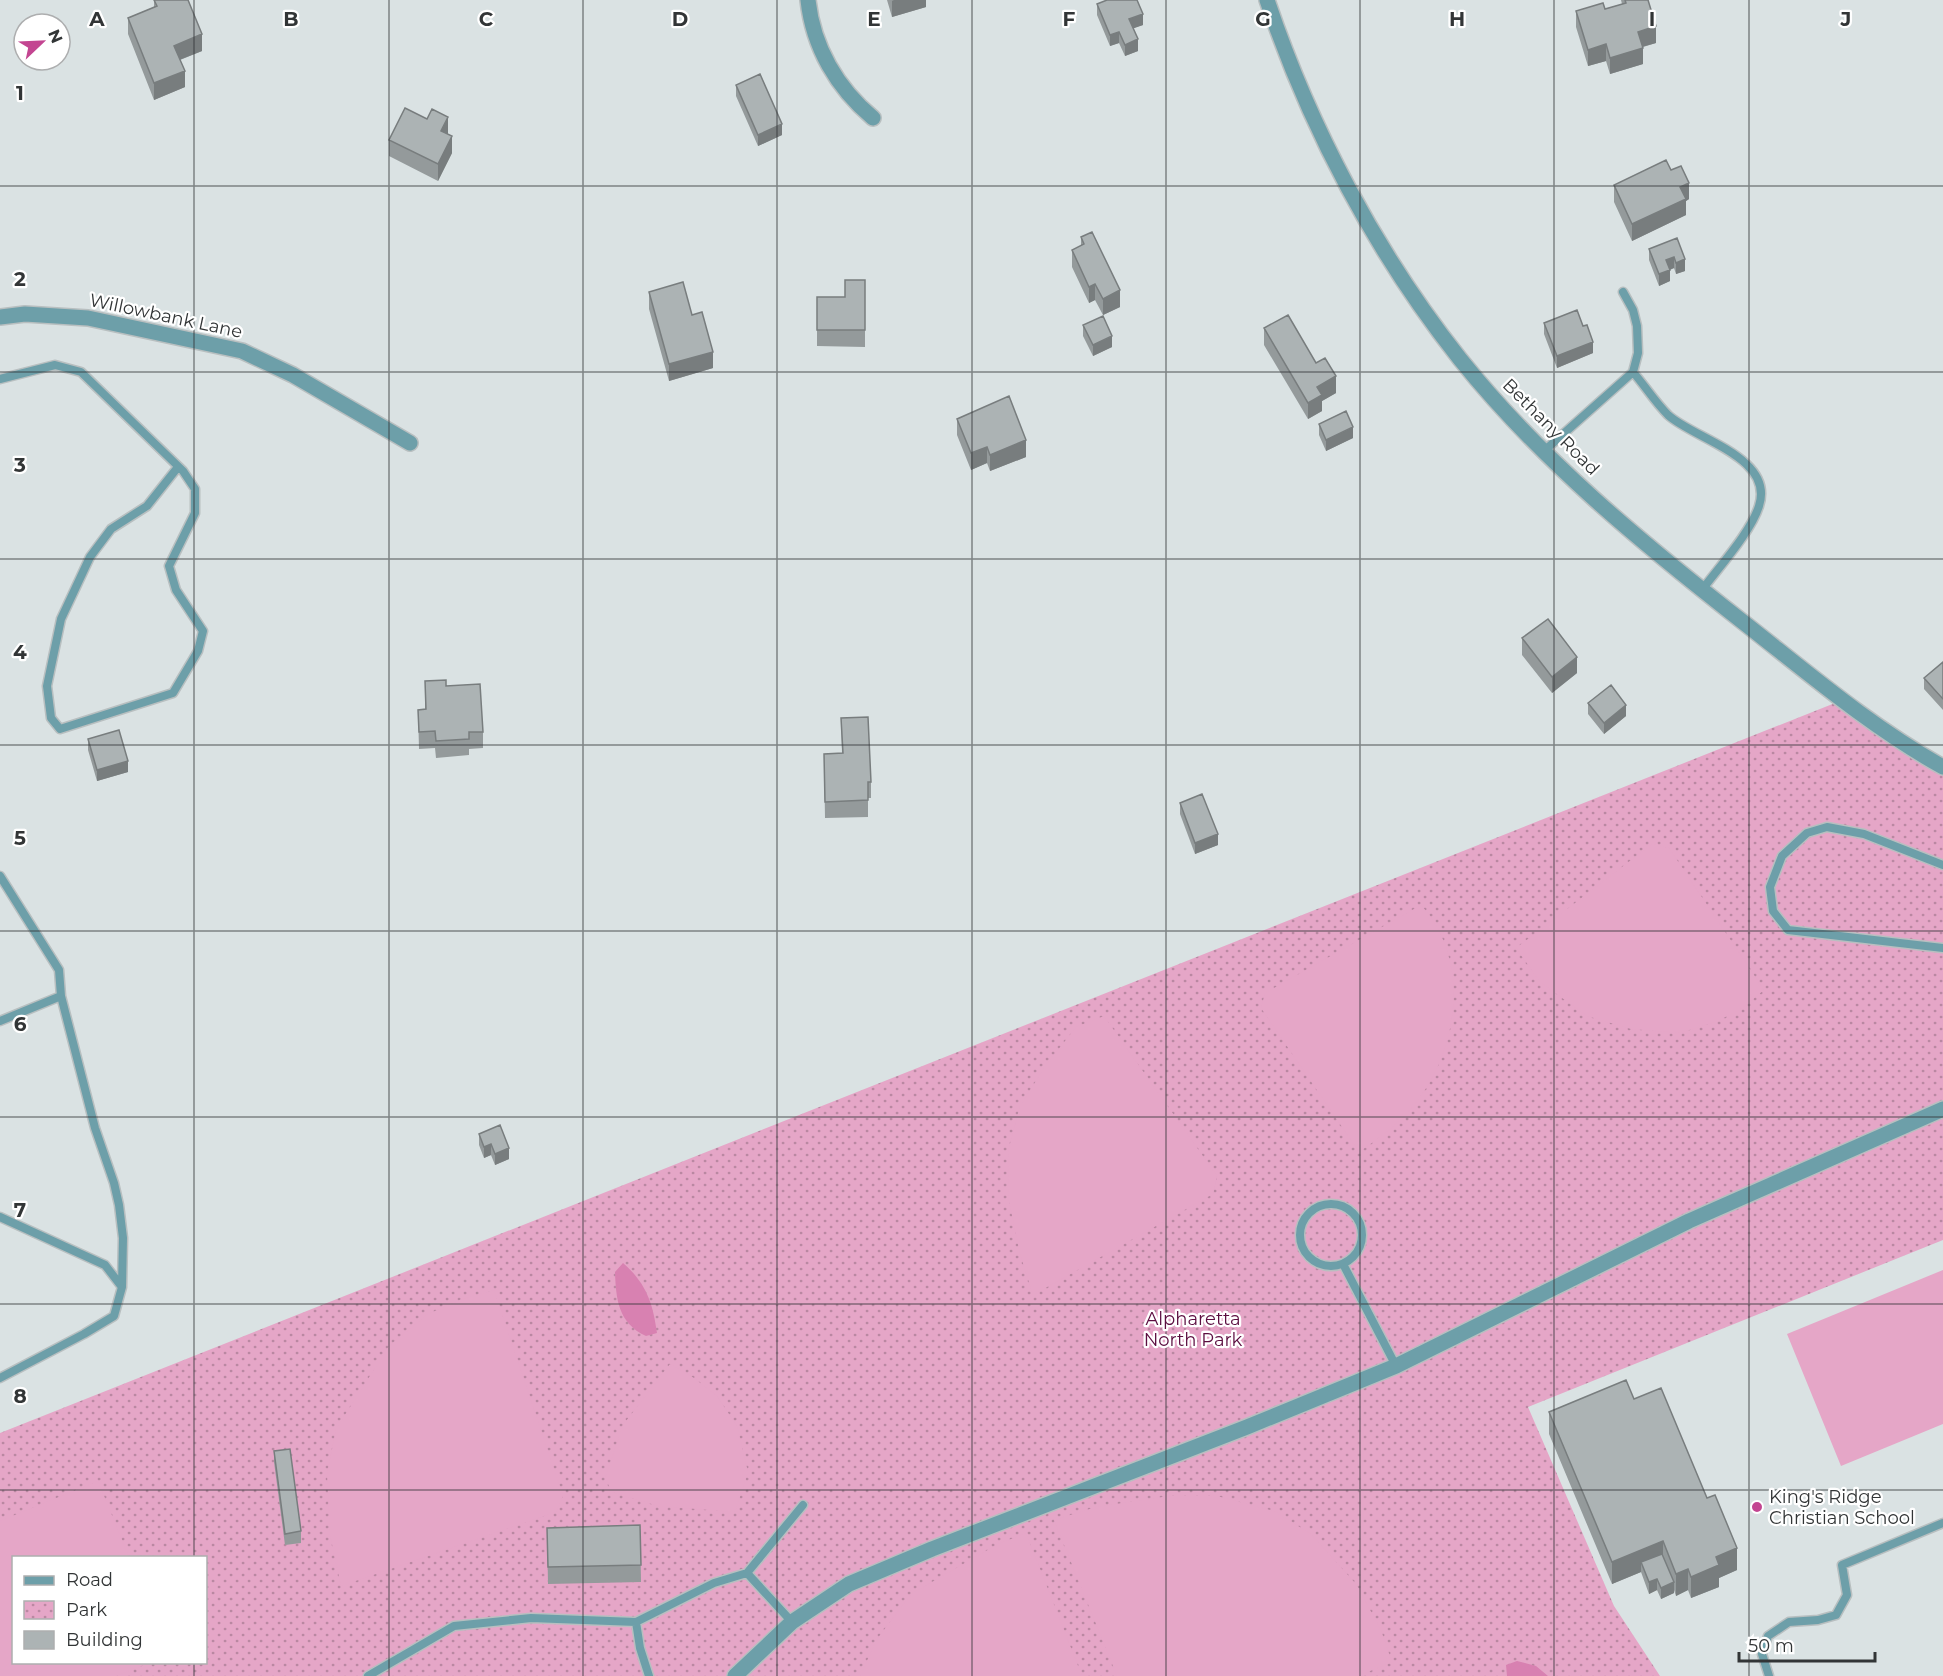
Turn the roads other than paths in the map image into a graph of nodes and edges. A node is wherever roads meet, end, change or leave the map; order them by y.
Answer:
1 (808, 0) edge
2 (1267, 0) edge
3 (873, 118) dead end
4 (1623, 292) dead end
5 (0, 317) edge
6 (1633, 372) junction
7 (0, 379) edge
8 (410, 443) dead end
9 (1544, 451) junction
10 (178, 467) junction
11 (1702, 590) junction
12 (1943, 767) edge
13 (1943, 865) edge
14 (0, 876) edge
15 (1943, 948) edge
16 (61, 996) junction
17 (0, 1021) edge
18 (1943, 1108) edge
19 (0, 1217) edge
20 (1343, 1264) junction
21 (122, 1287) junction
22 (1396, 1366) junction
23 (0, 1378) edge
24 (803, 1505) dead end
25 (1943, 1523) edge
26 (747, 1573) junction
27 (636, 1622) junction
28 (792, 1622) junction
29 (368, 1676) edge
30 (650, 1676) edge
31 (735, 1676) edge
32 (1769, 1676) edge

1 - 3 street
2 - 9 street, Bethany Road
4 - 6 lane
5 - 8 street, Willowbank Lane
6 - 9 lane
6 - 11 lane
7 - 10 lane
9 - 11 street, Bethany Road
10 - 10 lane
11 - 12 street, Bethany Road
13 - 15 lane
14 - 16 lane
16 - 17 lane
16 - 21 lane
18 - 22 street
19 - 21 lane
20 - 20 lane
20 - 22 lane
21 - 23 lane
22 - 28 street
24 - 26 lane
25 - 32 lane
26 - 27 lane
26 - 28 lane
27 - 29 lane
27 - 30 lane
28 - 31 street

